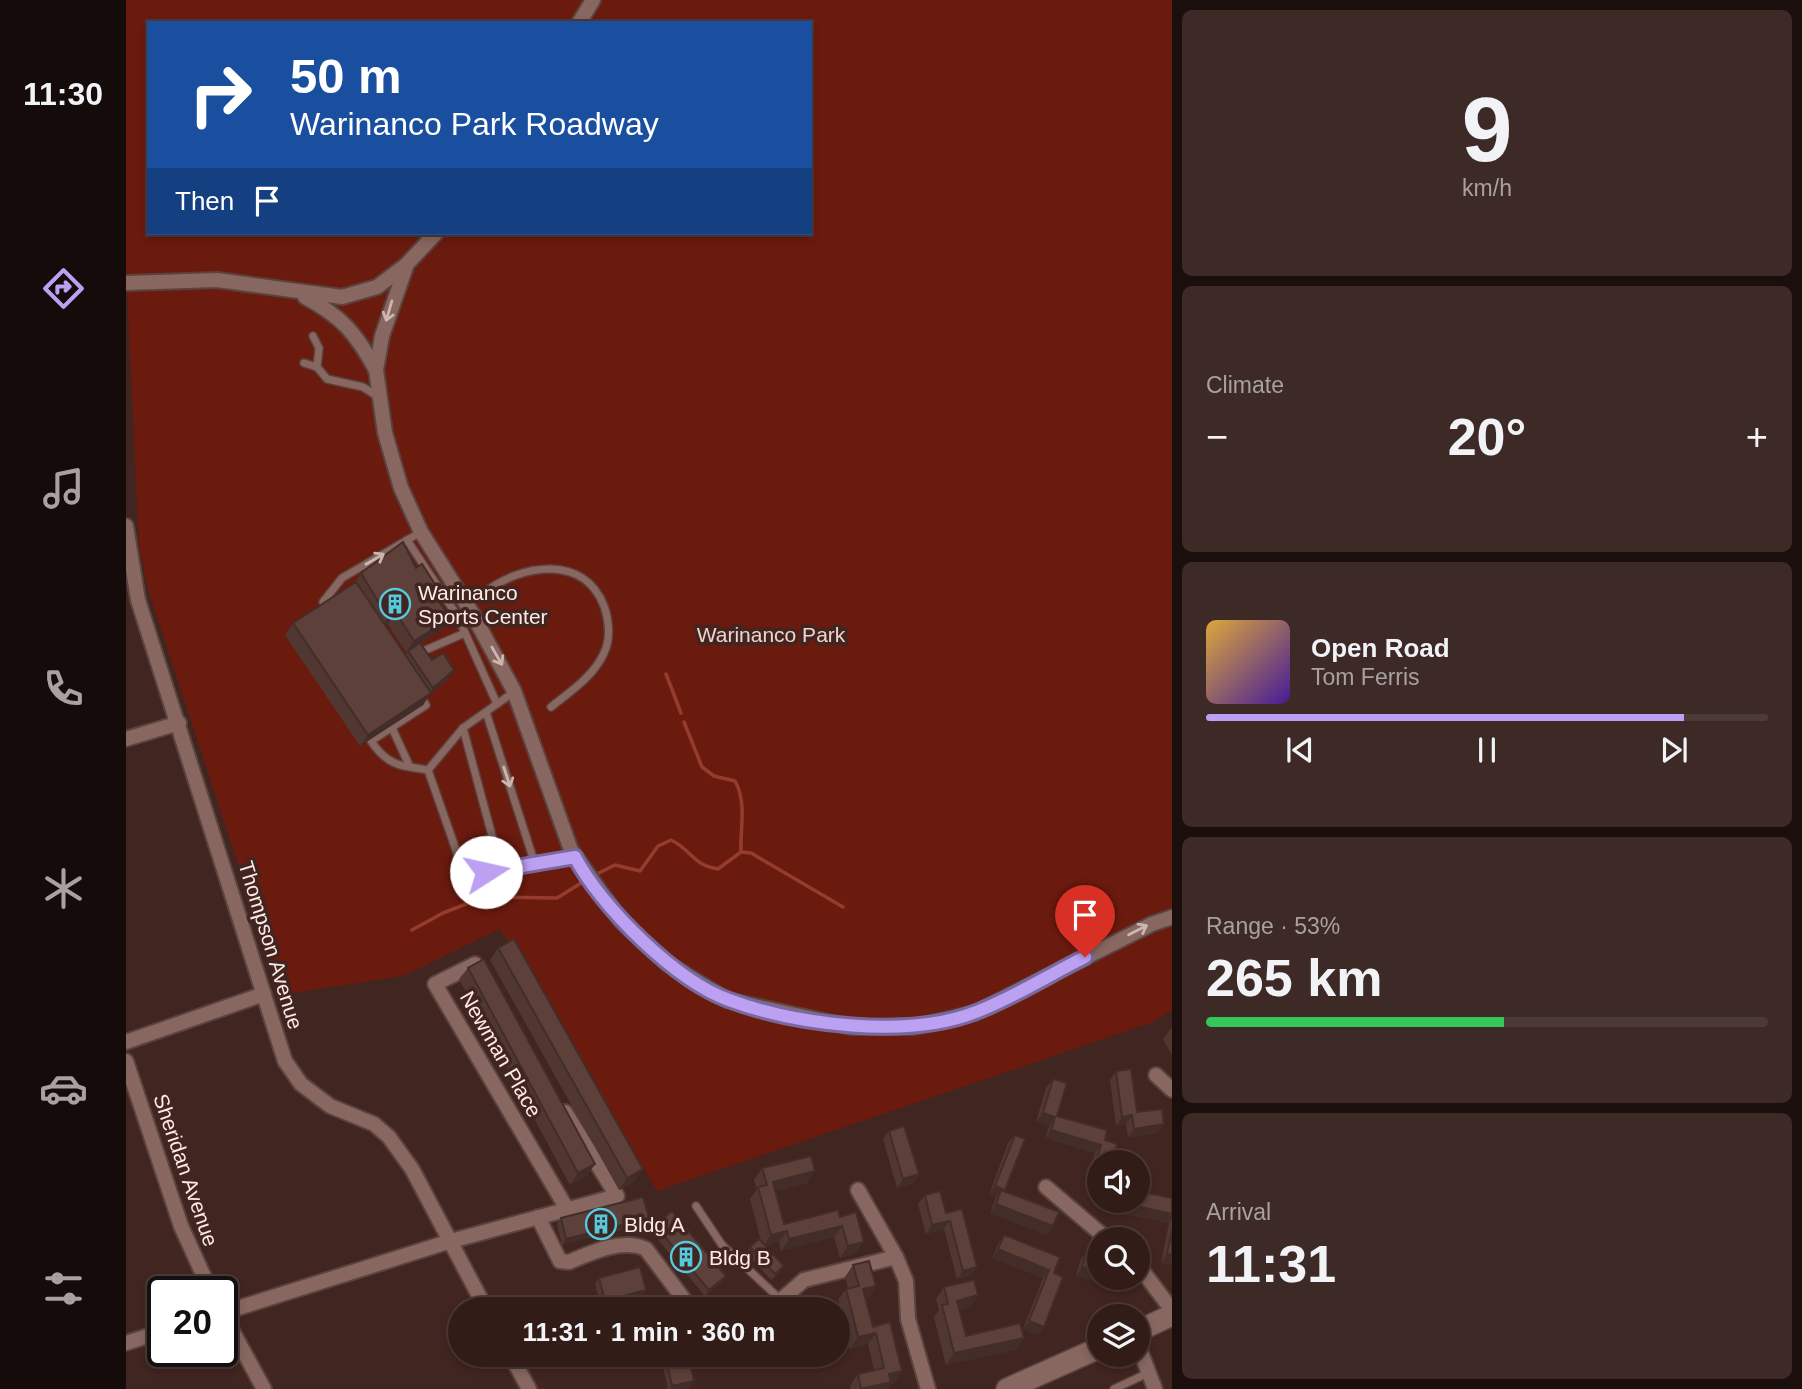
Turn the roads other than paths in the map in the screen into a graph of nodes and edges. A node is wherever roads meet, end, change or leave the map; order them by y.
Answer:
1 (593, 0) edge
2 (580, 21) edge
3 (434, 235) edge
4 (407, 264) junction
5 (126, 283) edge
6 (298, 293) junction
7 (313, 336) dead end
8 (304, 363) dead end
9 (317, 367) junction
10 (376, 370) junction
11 (381, 399) junction
12 (126, 526) edge
13 (421, 531) junction
14 (407, 540) junction
15 (342, 578) junction
16 (348, 586) edge
17 (485, 592) dead end
18 (323, 602) edge
19 (465, 633) junction
20 (421, 652) edge
21 (416, 689) edge
22 (514, 691) junction
23 (497, 704) junction
24 (551, 707) dead end
25 (486, 712) junction
26 (179, 723) junction
27 (463, 728) junction
28 (393, 729) junction
29 (126, 739) edge
30 (410, 767) junction
31 (428, 770) junction
32 (577, 861) junction
33 (535, 864) junction
34 (501, 869) junction
35 (1172, 917) edge
36 (489, 987) edge
37 (264, 994) junction
38 (126, 1042) edge
39 (126, 1060) edge
40 (1156, 1075) dead end
41 (1172, 1090) edge
42 (560, 1103) edge
43 (1046, 1186) dead end
44 (858, 1190) dead end
45 (696, 1206) dead end
46 (567, 1209) junction
47 (538, 1217) junction
48 (1093, 1227) edge
49 (450, 1241) junction
50 (896, 1256) junction
51 (204, 1276) edge
52 (1150, 1282) edge
53 (480, 1297) edge
54 (686, 1297) edge
55 (778, 1297) edge
56 (784, 1297) edge
57 (238, 1307) edge
58 (1172, 1312) edge
59 (1150, 1324) edge
60 (147, 1336) edge
61 (238, 1341) edge
62 (126, 1343) edge
63 (1087, 1353) edge
64 (517, 1367) edge
65 (1146, 1367) edge
66 (1148, 1373) junction
67 (264, 1389) edge
68 (528, 1389) edge
69 (928, 1389) edge
70 (1007, 1389) edge
71 (1114, 1389) edge
72 (1155, 1389) edge

1 - 2 street
3 - 4 street
4 - 6 street
4 -> 10 street
5 - 6 street
6 - 10 street
7 - 9 lane
8 - 9 lane
9 - 11 lane
10 - 11 street
11 - 13 street
12 - 26 street, Thompson Avenue
13 - 14 lane
13 -> 22 street
15 -> 14 lane
14 - 19 lane
15 - 16 lane
15 - 18 lane
17 - 24 lane
19 - 20 lane
19 - 23 lane
21 - 28 lane
22 - 23 lane
22 - 32 street
23 - 25 lane
25 - 27 lane
25 -> 33 lane
26 - 29 street
26 - 37 street, Thompson Avenue
27 - 31 lane
27 - 34 lane
28 - 30 lane
28 - 30 lane
30 - 31 lane
31 - 34 lane
32 - 33 lane
32 -> 35 street
33 - 34 lane
36 - 46 street, Newman Place
37 - 38 street
37 - 49 street, Thompson Avenue
39 - 51 street, Sheridan Avenue
40 - 41 street
42 - 46 street, Newman Place
43 - 48 street
44 - 50 street
45 - 55 lane
46 - 47 street, Newman Place
47 - 49 street, Newman Place
47 - 54 street
49 - 53 street, Thompson Avenue
49 - 57 street, Newman Place
50 - 56 street
50 - 69 street
52 - 58 street
58 - 59 main road
60 - 62 street
61 - 67 street
63 - 70 main road
64 - 68 street
65 - 66 street
66 - 71 lane
66 - 72 street

